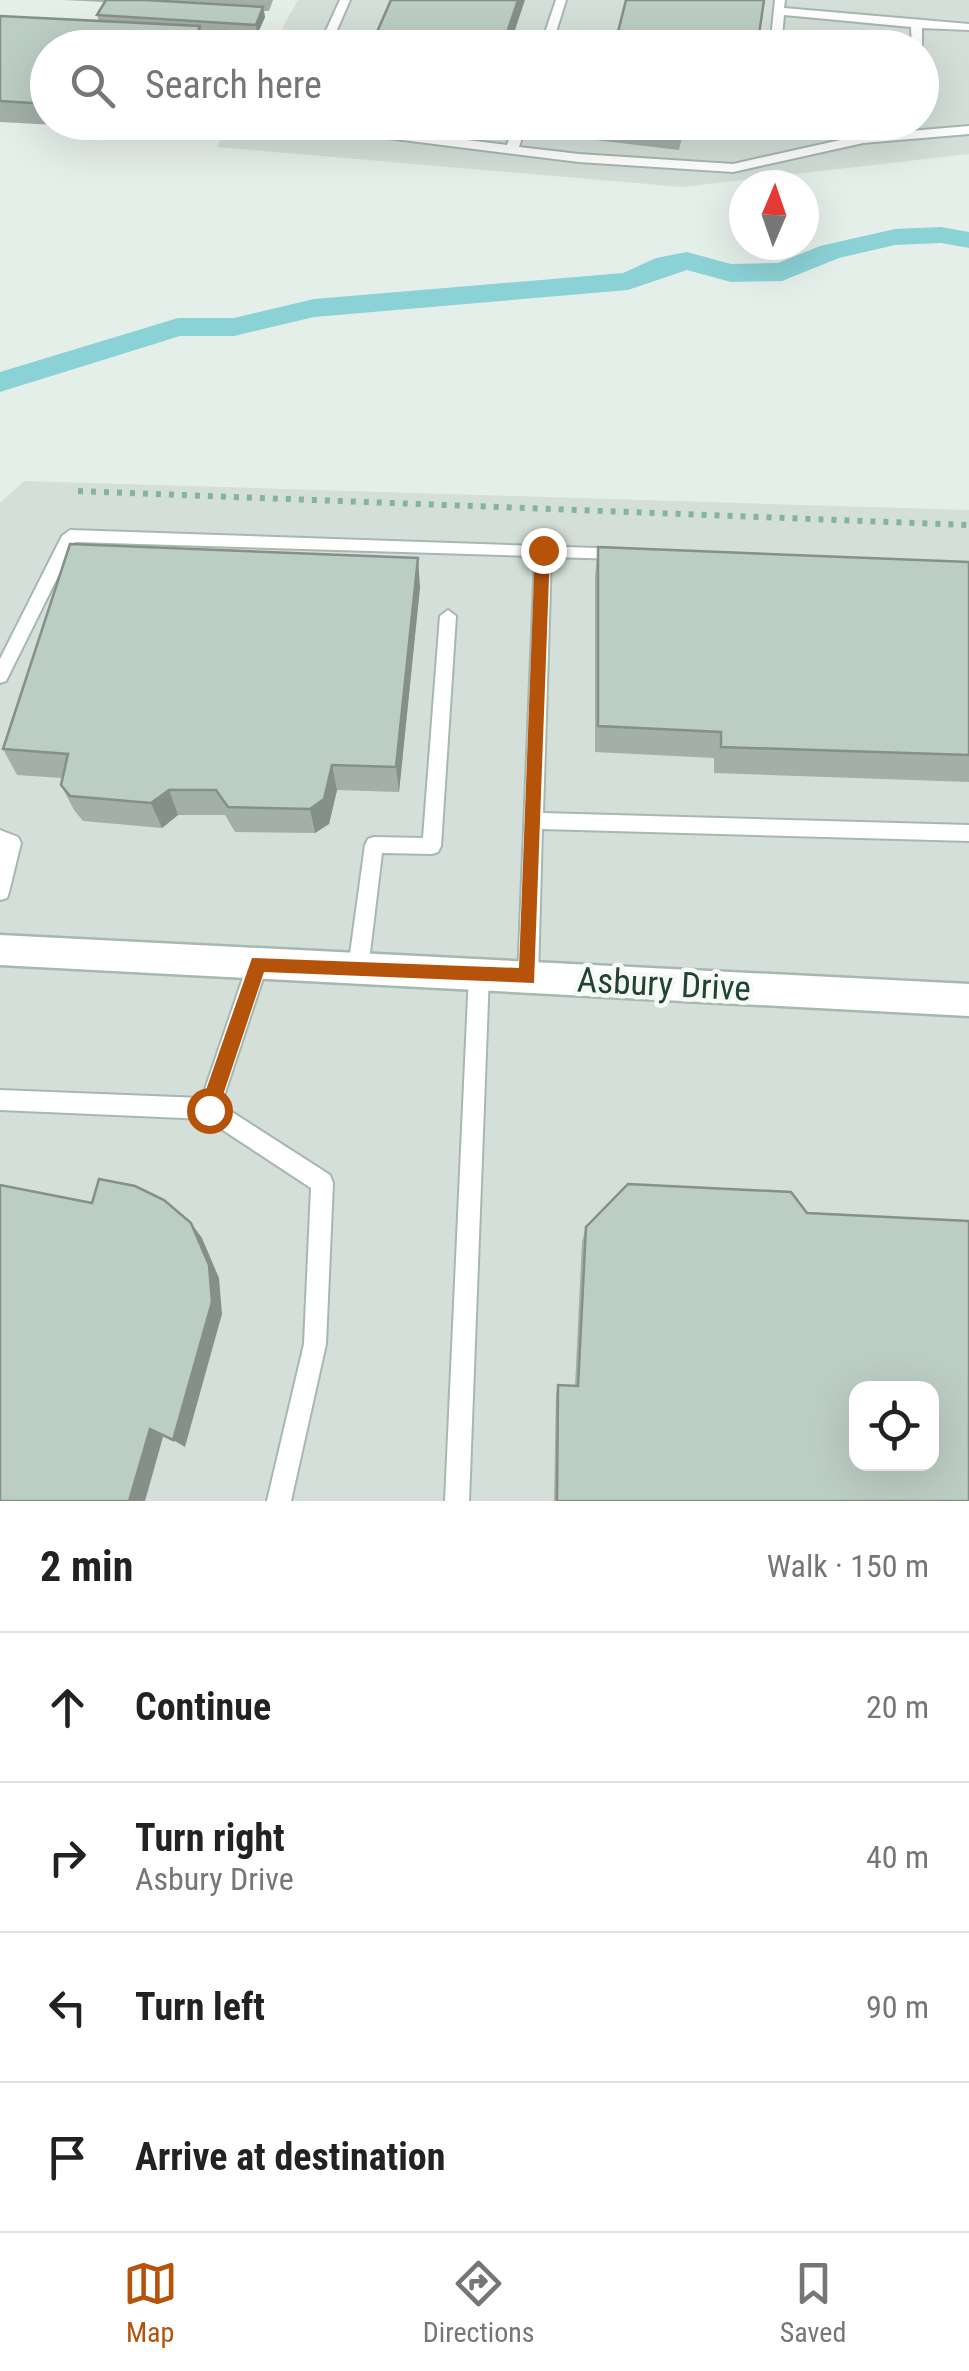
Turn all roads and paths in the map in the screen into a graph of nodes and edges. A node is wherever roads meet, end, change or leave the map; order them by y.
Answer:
1 (344, 0) edge
2 (561, 0) edge
3 (780, 6) edge
4 (916, 24) junction
5 (969, 27) edge
6 (331, 30) edge
7 (551, 30) edge
8 (916, 30) edge
9 (969, 130) edge
10 (939, 133) edge
11 (438, 140) edge
12 (515, 140) edge
13 (859, 140) edge
14 (512, 149) junction
15 (78, 491) dead end
16 (969, 525) edge
17 (543, 550) junction
18 (640, 554) edge
19 (448, 616) dead end
20 (0, 676) edge
21 (533, 821) junction
22 (969, 834) edge
23 (0, 838) edge
24 (0, 892) edge
25 (0, 950) edge
26 (258, 964) junction
27 (358, 968) junction
28 (480, 974) junction
29 (528, 977) junction
30 (969, 1000) edge
31 (0, 1100) edge
32 (209, 1110) junction
33 (279, 1501) edge
34 (457, 1501) edge

1 - 6 lane
2 - 7 lane
3 - 4 lane
4 - 5 lane
4 - 8 lane
9 - 10 lane
11 - 14 lane
12 - 14 lane
13 - 14 lane
15 - 16 path
17 - 18 lane
17 - 20 lane
17 - 21 lane
19 - 27 lane
21 - 22 lane
21 - 29 lane
23 - 24 lane
25 - 26 street, Asbury Drive
26 - 27 street, Asbury Drive
26 - 32 lane
27 - 28 street, Asbury Drive
28 - 29 street, Asbury Drive
28 - 34 lane
29 - 30 street, Asbury Drive
31 - 32 lane
32 - 33 lane

